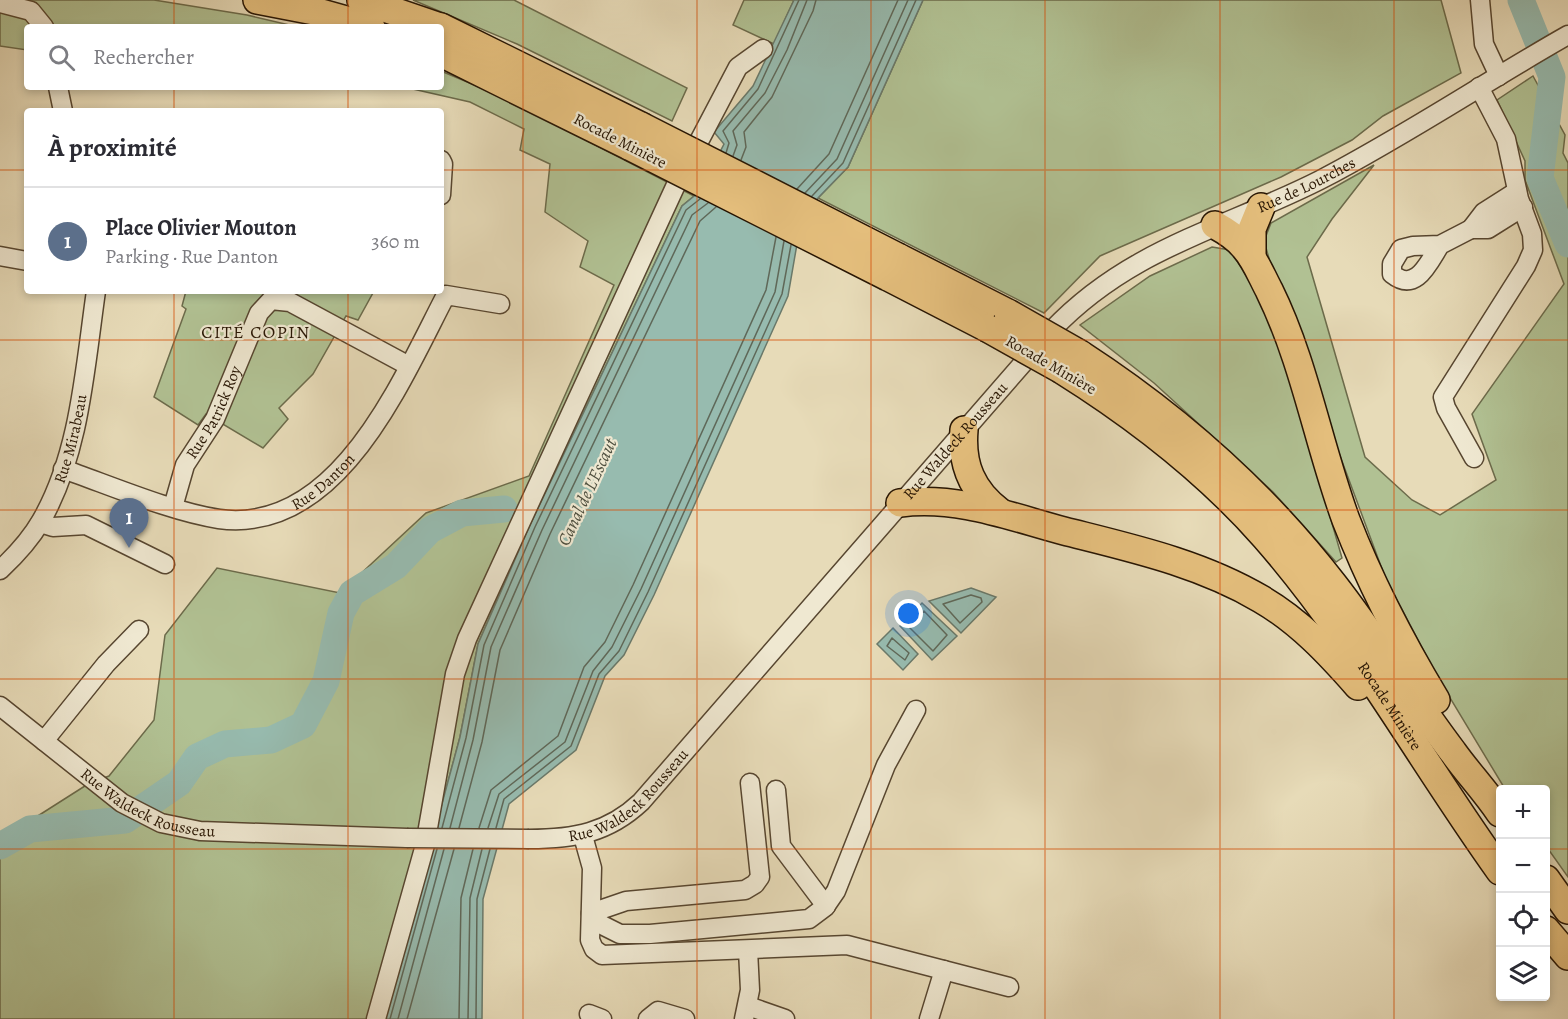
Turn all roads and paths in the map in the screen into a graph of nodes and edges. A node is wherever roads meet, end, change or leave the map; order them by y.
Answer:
1 (257, 0) edge
2 (362, 0) edge
3 (1480, 0) edge
4 (0, 3) edge
5 (42, 24) edge
6 (360, 24) edge
7 (432, 24) edge
8 (444, 29) edge
9 (1563, 38) edge
10 (763, 49) dead end
11 (444, 54) edge
12 (1498, 76) junction
13 (1479, 87) junction
14 (59, 90) edge
15 (62, 108) edge
16 (636, 136) junction
17 (1520, 199) junction
18 (1261, 207) junction
19 (1215, 225) junction
20 (1440, 245) dead end
21 (0, 256) edge
22 (1252, 256) junction
23 (24, 260) edge
24 (444, 292) edge
25 (96, 294) edge
26 (442, 294) edge
27 (500, 304) dead end
28 (1049, 333) joint
29 (1071, 362) junction
30 (409, 366) junction
31 (964, 430) junction
32 (1474, 458) dead end
33 (63, 469) junction
34 (900, 503) junction
35 (173, 507) junction
36 (1003, 515) junction
37 (40, 523) junction
38 (165, 564) dead end
39 (0, 570) edge
40 (139, 630) dead end
41 (0, 706) edge
42 (916, 710) dead end
43 (44, 741) junction
44 (750, 783) dead end
45 (1481, 785) junction
46 (776, 790) dead end
47 (1448, 796) junction
48 (1496, 807) edge
49 (583, 836) junction
50 (1496, 865) edge
51 (1550, 886) edge
52 (826, 906) junction
53 (1568, 910) edge
54 (591, 913) junction
55 (1550, 936) edge
56 (748, 950) junction
57 (1568, 956) edge
58 (944, 970) junction
59 (1009, 987) dead end
60 (746, 1013) edge
61 (376, 1019) edge
62 (648, 1019) edge
63 (685, 1019) edge
64 (785, 1019) edge
65 (929, 1019) edge

1 - 6 highway
2 - 7 highway, Rocade Minière
3 - 12 street
4 - 5 street
8 - 16 highway, Rocade Minière
9 - 12 street, Rue de Lourches
10 - 61 street
11 - 16 highway, Rocade Minière
12 - 13 street, Rue de Lourches
13 - 17 street
13 - 18 street, Rue de Lourches
14 - 15 street
16 - 29 highway, Rocade Minière, bridge
17 - 20 street
17 - 32 street
18 - 19 street, Rue de Lourches
18 - 22 highway
19 - 22 highway
19 - 28 street, Rue de Lourches
21 - 23 street
22 - 45 highway
24 - 27 street, Rue Danton
25 - 33 street, Rue Mirabeau
26 - 30 street, Rue Danton
28 - 31 street, Rue Waldeck Rousseau
29 - 45 highway, Rocade Minière
29 - 47 highway, Rocade Minière
30 - 35 street, Rue Danton
30 - 35 street, Rue Patrick Roy
31 - 34 street, Rue Waldeck Rousseau
31 - 36 highway
33 - 35 street, Rue Danton
33 - 37 street, Rue Mirabeau
34 - 36 highway
34 - 49 street, Rue Waldeck Rousseau
36 - 47 highway
37 - 38 street
37 - 39 street, Rue Mirabeau
40 - 43 street
41 - 43 street, Rue Waldeck Rousseau
42 - 52 street
43 - 49 street, Rue Waldeck Rousseau, bridge
44 - 54 street
45 - 48 highway, Rocade Minière
46 - 52 street
47 - 50 highway, Rocade Minière
49 - 54 street
51 - 53 highway
52 - 54 street
54 - 56 street
55 - 57 highway
56 - 58 street
56 - 60 street
58 - 59 street
58 - 65 street
60 - 64 street
62 - 63 street

